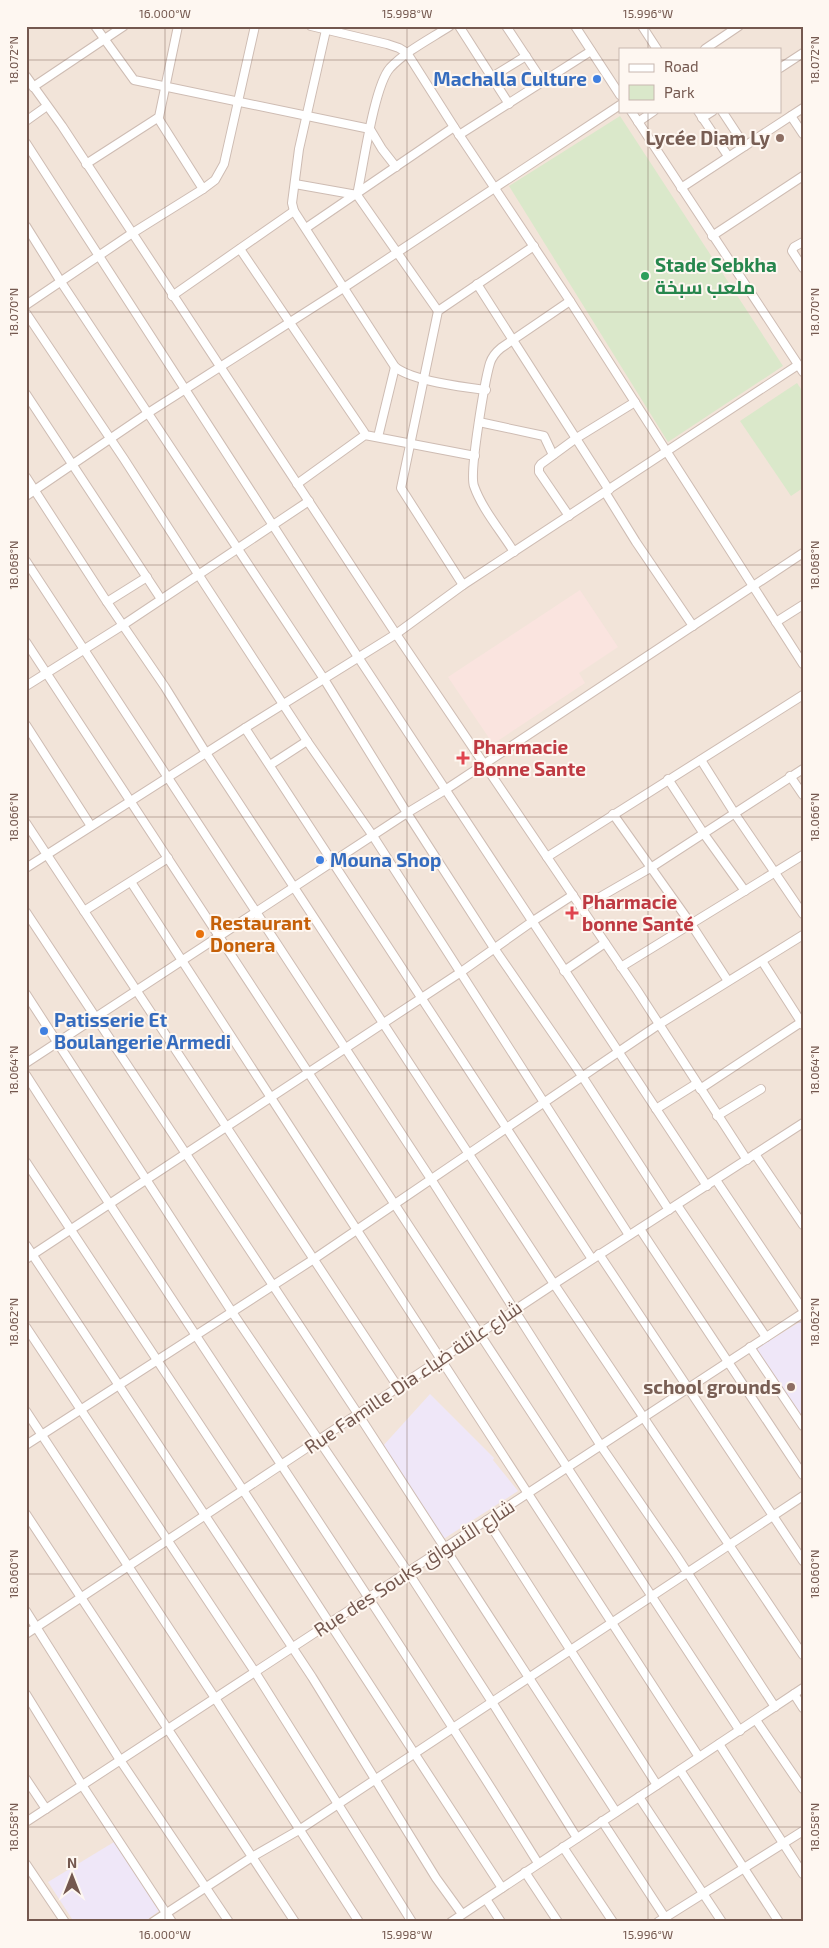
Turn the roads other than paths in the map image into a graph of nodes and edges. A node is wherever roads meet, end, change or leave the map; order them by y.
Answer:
1 (95, 26) edge
2 (124, 26) edge
3 (178, 26) edge
4 (255, 26) edge
5 (311, 26) edge
6 (449, 26) edge
7 (459, 26) edge
8 (506, 26) edge
9 (575, 26) edge
10 (642, 26) edge
11 (739, 26) edge
12 (326, 30) junction
13 (103, 39) junction
14 (656, 48) edge
15 (706, 48) edge
16 (591, 51) junction
17 (407, 53) junction
18 (803, 53) edge
19 (526, 56) junction
20 (782, 67) edge
21 (26, 76) edge
22 (492, 77) junction
23 (542, 82) junction
24 (33, 87) junction
25 (165, 88) junction
26 (619, 93) edge
27 (239, 102) junction
28 (509, 104) junction
29 (46, 106) junction
30 (619, 106) edge
31 (803, 108) edge
32 (632, 112) edge
33 (653, 112) edge
34 (723, 112) edge
35 (700, 115) edge
36 (791, 116) junction
37 (307, 117) junction
38 (158, 118) junction
39 (26, 121) edge
40 (638, 122) junction
41 (454, 127) junction
42 (370, 129) junction
43 (803, 134) edge
44 (459, 135) junction
45 (26, 143) edge
46 (745, 146) junction
47 (728, 156) junction
48 (86, 164) junction
49 (396, 167) junction
50 (803, 176) edge
51 (295, 184) junction
52 (495, 188) junction
53 (681, 188) junction
54 (203, 189) junction
55 (357, 195) junction
56 (294, 211) junction
57 (26, 226) edge
58 (306, 228) junction
59 (131, 234) junction
60 (712, 236) junction
61 (803, 242) edge
62 (534, 246) junction
63 (240, 249) junction
64 (396, 253) junction
65 (98, 257) junction
66 (803, 268) edge
67 (61, 282) junction
68 (477, 284) junction
69 (345, 287) junction
70 (172, 296) junction
71 (570, 301) junction
72 (26, 305) edge
73 (438, 311) junction
74 (26, 313) edge
75 (290, 323) junction
76 (513, 340) junction
77 (798, 364) junction
78 (395, 367) junction
79 (220, 368) junction
80 (803, 372) edge
81 (424, 378) junction
82 (186, 390) junction
83 (486, 390) junction
84 (26, 394) edge
85 (635, 402) junction
86 (148, 413) junction
87 (480, 422) junction
88 (365, 435) junction
89 (378, 437) junction
90 (110, 438) junction
91 (575, 439) junction
92 (410, 443) junction
93 (667, 451) junction
94 (553, 455) junction
95 (475, 456) junction
96 (73, 464) junction
97 (26, 477) edge
98 (297, 484) junction
99 (35, 490) junction
100 (607, 491) junction
101 (26, 496) edge
102 (309, 501) junction
103 (569, 516) junction
104 (273, 524) junction
105 (237, 548) junction
106 (514, 552) junction
107 (803, 553) edge
108 (26, 561) edge
109 (198, 574) junction
110 (147, 577) junction
111 (463, 585) junction
112 (752, 587) junction
113 (161, 599) junction
114 (107, 602) junction
115 (803, 605) edge
116 (776, 622) junction
117 (123, 625) junction
118 (693, 626) junction
119 (396, 634) junction
120 (26, 642) edge
121 (85, 649) junction
122 (358, 657) junction
123 (802, 660) edge
124 (47, 673) junction
125 (324, 679) junction
126 (26, 686) edge
127 (803, 695) edge
128 (284, 705) junction
129 (26, 725) edge
130 (245, 728) junction
131 (307, 741) junction
132 (206, 753) junction
133 (700, 760) junction
134 (484, 764) junction
135 (270, 765) junction
136 (803, 769) edge
137 (790, 776) junction
138 (167, 778) junction
139 (668, 779) junction
140 (445, 790) junction
141 (803, 795) edge
142 (131, 802) junction
143 (406, 813) junction
144 (613, 814) junction
145 (735, 814) junction
146 (26, 823) edge
147 (91, 826) junction
148 (704, 834) junction
149 (374, 836) junction
150 (47, 855) junction
151 (803, 855) edge
152 (547, 857) junction
153 (168, 858) junction
154 (333, 862) junction
155 (652, 867) junction
156 (26, 868) edge
157 (775, 872) junction
158 (130, 882) junction
159 (295, 887) junction
160 (745, 891) junction
161 (573, 896) junction
162 (581, 908) junction
163 (84, 911) junction
164 (26, 912) edge
165 (256, 912) junction
166 (803, 914) edge
167 (533, 921) junction
168 (692, 924) junction
169 (803, 935) edge
170 (219, 937) junction
171 (605, 944) junction
172 (494, 948) junction
173 (182, 961) junction
174 (762, 961) junction
175 (620, 967) junction
176 (564, 971) junction
177 (461, 972) junction
178 (728, 981) junction
179 (137, 991) junction
180 (26, 994) edge
181 (423, 998) junction
182 (97, 1016) junction
183 (384, 1023) junction
184 (802, 1023) edge
185 (658, 1025) junction
186 (58, 1042) junction
187 (346, 1048) junction
188 (619, 1052) junction
189 (26, 1063) edge
190 (308, 1073) junction
191 (26, 1075) edge
192 (582, 1076) junction
193 (698, 1087) junction
194 (761, 1089) dead end
195 (271, 1098) junction
196 (544, 1102) junction
197 (656, 1109) junction
198 (718, 1116) junction
199 (803, 1123) edge
200 (227, 1127) junction
201 (507, 1128) junction
202 (185, 1154) junction
203 (469, 1154) junction
204 (756, 1154) junction
205 (746, 1160) junction
206 (26, 1162) edge
207 (147, 1179) junction
208 (431, 1179) junction
209 (716, 1180) junction
210 (707, 1186) junction
211 (109, 1204) junction
212 (395, 1204) junction
213 (677, 1205) junction
214 (668, 1210) junction
215 (803, 1225) edge
216 (71, 1229) junction
217 (640, 1229) junction
218 (357, 1230) junction
219 (629, 1235) junction
220 (26, 1245) edge
221 (29, 1256) edge
222 (596, 1257) junction
223 (314, 1259) junction
224 (554, 1284) junction
225 (272, 1286) junction
226 (514, 1311) junction
227 (803, 1311) edge
228 (232, 1312) junction
229 (26, 1327) edge
230 (479, 1333) junction
231 (195, 1336) junction
232 (766, 1337) junction
233 (750, 1347) junction
234 (440, 1359) junction
235 (157, 1361) junction
236 (728, 1362) junction
237 (118, 1386) junction
238 (398, 1387) junction
239 (688, 1388) junction
240 (80, 1410) junction
241 (26, 1411) edge
242 (358, 1414) junction
243 (644, 1418) junction
244 (803, 1426) edge
245 (42, 1435) junction
246 (318, 1440) junction
247 (26, 1445) edge
248 (601, 1446) junction
249 (281, 1465) junction
250 (567, 1468) junction
251 (803, 1475) edge
252 (243, 1490) junction
253 (528, 1494) junction
254 (803, 1496) edge
255 (26, 1514) edge
256 (204, 1516) junction
257 (772, 1516) junction
258 (487, 1520) junction
259 (168, 1540) junction
260 (729, 1545) junction
261 (445, 1548) junction
262 (803, 1562) edge
263 (129, 1566) junction
264 (408, 1572) junction
265 (687, 1572) junction
266 (651, 1596) junction
267 (82, 1598) junction
268 (368, 1598) junction
269 (26, 1611) edge
270 (330, 1623) junction
271 (612, 1623) junction
272 (37, 1627) junction
273 (26, 1634) edge
274 (292, 1648) junction
275 (570, 1650) junction
276 (803, 1655) edge
277 (254, 1672) junction
278 (529, 1678) junction
279 (802, 1689) edge
280 (26, 1694) edge
281 (794, 1694) junction
282 (215, 1698) junction
283 (492, 1702) junction
284 (775, 1707) junction
285 (803, 1708) edge
286 (756, 1720) junction
287 (454, 1727) junction
288 (168, 1729) junction
289 (740, 1730) junction
290 (719, 1744) junction
291 (416, 1753) junction
292 (699, 1757) junction
293 (120, 1760) junction
294 (680, 1770) junction
295 (26, 1779) edge
296 (376, 1779) junction
297 (82, 1785) junction
298 (657, 1785) junction
299 (803, 1789) edge
300 (639, 1797) junction
301 (338, 1804) junction
302 (46, 1809) junction
303 (616, 1812) junction
304 (602, 1821) junction
305 (26, 1822) edge
306 (299, 1830) junction
307 (803, 1831) edge
308 (577, 1838) junction
309 (783, 1843) junction
310 (563, 1847) junction
311 (252, 1857) junction
312 (538, 1863) junction
313 (26, 1864) edge
314 (744, 1868) junction
315 (525, 1872) junction
316 (803, 1874) edge
317 (206, 1887) junction
318 (502, 1888) junction
319 (703, 1894) junction
320 (486, 1898) junction
321 (166, 1913) junction
322 (462, 1914) junction
323 (664, 1920) edge
324 (65, 1922) edge
325 (153, 1922) edge
326 (172, 1922) edge
327 (229, 1922) edge
328 (295, 1922) edge
329 (359, 1922) edge
330 (412, 1922) edge
331 (451, 1922) edge
332 (501, 1922) edge
333 (558, 1922) edge
334 (613, 1922) edge
335 (722, 1922) edge
336 (779, 1922) edge

1 - 13 street
2 - 13 street
3 - 25 street
4 - 27 street
5 - 12 street
6 - 17 street
7 - 22 street
8 - 19 street
9 - 16 street
10 - 14 street
11 - 15 street
12 - 17 street
12 - 37 street
13 - 24 street
13 - 25 street
16 - 23 street
16 - 26 street
17 - 41 street
17 - 42 street
18 - 20 street
19 - 22 street
19 - 23 street
21 - 24 street
22 - 28 street
23 - 28 street
24 - 29 street
25 - 27 street
25 - 38 street
27 - 37 street
27 - 54 street
28 - 44 street
29 - 39 street
29 - 48 street
30 - 52 street
31 - 36 street
32 - 40 street
33 - 40 street
34 - 46 street
35 - 47 street
36 - 43 street
36 - 46 street
37 - 42 street
37 - 51 street
38 - 48 street
38 - 54 street
40 - 53 street
41 - 44 street
41 - 49 street
42 - 49 street
42 - 55 street
44 - 52 street
45 - 65 street
46 - 47 street
47 - 53 street
48 - 59 street
49 - 55 street
50 - 60 street
51 - 55 street
51 - 56 street
52 - 62 street
52 - 64 street
53 - 60 street
54 - 59 street
55 - 58 street
55 - 64 street
56 - 58 street
56 - 63 street
57 - 67 street
58 - 69 street
59 - 65 street
59 - 70 street
60 - 77 street
61 - 66 street
62 - 68 street
62 - 71 street
63 - 70 street
63 - 75 street
64 - 69 street
64 - 73 street
65 - 67 street
65 - 82 street
67 - 72 street
67 - 86 street
68 - 73 street
68 - 76 street
69 - 75 street
69 - 78 street
70 - 79 street
71 - 76 street
71 - 85 street
73 - 81 street
74 - 90 street
75 - 79 street
75 - 88 street
76 - 83 street
76 - 91 street
77 - 80 street
77 - 93 street
78 - 81 street
78 - 89 street
79 - 82 street
79 - 98 street
81 - 83 street
81 - 92 street
82 - 86 street
82 - 104 street
83 - 87 street
84 - 96 street
85 - 91 street
85 - 93 street
86 - 90 street
86 - 105 street
87 - 94 street
87 - 95 street
88 - 89 street
88 - 98 street
89 - 92 street
90 - 96 street
90 - 109 street
91 - 94 street
91 - 100 street
92 - 95 street
92 - 111 street
93 - 100 street
93 - 112 street
94 - 103 street
95 - 106 street
96 - 99 street
96 - 110 street
97 - 99 street
98 - 102 street
99 - 101 street
99 - 114 street
100 - 103 street
100 - 118 street
102 - 104 street
102 - 119 street
103 - 106 street
104 - 105 street
104 - 122 street
105 - 109 street
105 - 125 street
106 - 111 street
107 - 112 street
108 - 121 street
109 - 113 street
109 - 128 street
110 - 113 street
110 - 114 street
111 - 119 street
112 - 116 street
112 - 118 street
113 - 117 street
114 - 117 street
115 - 116 street
116 - 123 street
117 - 121 street
117 - 132 street
118 - 134 street
119 - 122 street
119 - 134 street
120 - 124 street
121 - 124 street
121 - 138 street
122 - 125 street
122 - 140 street
124 - 126 street
124 - 142 street
125 - 128 street
125 - 143 street
127 - 133 street
128 - 130 street
128 - 131 street
129 - 147 street
130 - 132 street
130 - 135 street
131 - 135 street
131 - 149 street
132 - 138 street
132 - 159 street
133 - 139 street
133 - 145 street
134 - 140 street
134 - 152 street
135 - 154 street
136 - 137 street
137 - 141 street
137 - 145 street
138 - 142 street
138 - 165 street
139 - 144 street
139 - 148 street
140 - 143 street
140 - 167 street
142 - 147 street
142 - 153 street
143 - 149 street
143 - 172 street
144 - 152 street
144 - 155 street
145 - 148 street
145 - 157 street
146 - 150 street
147 - 150 street
148 - 155 street
148 - 160 street
149 - 154 street
149 - 177 street
150 - 156 street
150 - 163 street
151 - 157 street
152 - 161 street
153 - 158 street
153 - 170 street
154 - 159 street
154 - 181 street
155 - 162 street
155 - 168 street
157 - 160 street
157 - 166 street
158 - 163 street
158 - 173 street
159 - 165 street
159 - 183 street
160 - 168 street
161 - 162 street
161 - 167 street
162 - 171 street
163 - 179 street
164 - 182 street
165 - 170 street
165 - 187 street
167 - 172 street
167 - 176 street
168 - 175 street
168 - 178 street
169 - 174 street
170 - 173 street
170 - 190 street
171 - 175 street
171 - 176 street
172 - 177 street
172 - 192 street
173 - 179 street
173 - 195 street
174 - 178 street
174 - 184 street
175 - 185 street
176 - 188 street
177 - 181 street
177 - 196 street
178 - 185 street
179 - 182 street
179 - 200 street
180 - 186 street
181 - 183 street
181 - 201 street
182 - 186 street
182 - 202 street
183 - 187 street
183 - 203 street
184 - 193 street
185 - 188 street
185 - 193 street
186 - 189 street
186 - 207 street
187 - 190 street
187 - 208 street
188 - 192 street
188 - 197 street
190 - 195 street
190 - 212 street
191 - 211 street
192 - 196 street
192 - 214 street
193 - 197 street
193 - 198 street
194 - 198 street
195 - 200 street
195 - 218 street
196 - 201 street
196 - 219 street
197 - 210 street
198 - 205 street
199 - 204 street, Rue Famille Dia شارع عائلة ضياء
200 - 202 street
200 - 223 street
201 - 203 street
201 - 222 street
202 - 207 street
202 - 225 street
203 - 208 street
203 - 224 street
204 - 205 street, Rue Famille Dia شارع عائلة ضياء
204 - 215 street
205 - 209 street, Rue Famille Dia شارع عائلة ضياء
206 - 216 street
207 - 211 street
207 - 228 street
208 - 212 street
208 - 226 street
209 - 210 street, Rue Famille Dia شارع عائلة ضياء
209 - 227 street
210 - 213 street, Rue Famille Dia شارع عائلة ضياء
211 - 216 street
211 - 231 street
212 - 218 street
212 - 230 street
213 - 214 street, Rue Famille Dia شارع عائلة ضياء
213 - 232 street
214 - 217 street, Rue Famille Dia شارع عائلة ضياء
216 - 221 street
216 - 235 street
217 - 219 street, Rue Famille Dia شارع عائلة ضياء
217 - 236 street
218 - 223 street
218 - 234 street
219 - 222 street, Rue Famille Dia شارع عائلة ضياء
220 - 221 street
221 - 237 street
222 - 224 street, Rue Famille Dia شارع عائلة ضياء
222 - 239 street
223 - 225 street
223 - 238 street
224 - 226 street, Rue Famille Dia شارع عائلة ضياء
224 - 243 street
225 - 228 street
225 - 242 street
226 - 230 street, Rue Famille Dia شارع عائلة ضياء
226 - 248 street
227 - 232 street, Rue des Souks شارع الأسواق
228 - 231 street
228 - 246 street
229 - 240 street
230 - 234 street, Rue Famille Dia شارع عائلة ضياء
230 - 250 street
231 - 235 street
231 - 249 street
232 - 233 street, Rue des Souks شارع الأسواق
233 - 236 street, Rue des Souks شارع الأسواق
233 - 244 street
234 - 238 street, Rue Famille Dia شارع عائلة ضياء
234 - 253 street
235 - 237 street
235 - 252 street
236 - 239 street, Rue des Souks شارع الأسواق
236 - 251 street
237 - 240 street
237 - 256 street
238 - 242 street, Rue Famille Dia شارع عائلة ضياء
239 - 243 street, Rue des Souks شارع الأسواق
239 - 257 street
240 - 245 street
240 - 259 street
241 - 245 street
242 - 246 street, Rue Famille Dia شارع عائلة ضياء
242 - 261 street
243 - 248 street, Rue des Souks شارع الأسواق
243 - 260 street
245 - 247 street
245 - 263 street
246 - 249 street, Rue Famille Dia شارع عائلة ضياء
246 - 264 street
248 - 250 street, Rue des Souks شارع الأسواق
248 - 265 street
249 - 252 street, Rue Famille Dia شارع عائلة ضياء
249 - 268 street
250 - 253 street, Rue des Souks شارع الأسواق
250 - 266 street
252 - 256 street, Rue Famille Dia شارع عائلة ضياء
252 - 270 street
253 - 258 street, Rue des Souks شارع الأسواق
253 - 271 street
254 - 257 street
255 - 267 street
256 - 259 street, Rue Famille Dia شارع عائلة ضياء
256 - 274 street
257 - 260 street
257 - 262 street
258 - 261 street, Rue des Souks شارع الأسواق
258 - 275 street
259 - 263 street, Rue Famille Dia شارع عائلة ضياء
259 - 277 street
260 - 265 street
260 - 276 street
261 - 264 street, Rue des Souks شارع الأسواق
261 - 278 street
263 - 267 street, Rue Famille Dia شارع عائلة ضياء
263 - 282 street
264 - 268 street, Rue des Souks شارع الأسواق
264 - 283 street
265 - 266 street
265 - 284 street
266 - 271 street
266 - 289 street
267 - 272 street, Rue Famille Dia شارع عائلة ضياء
267 - 288 street
268 - 270 street, Rue des Souks شارع الأسواق
268 - 287 street
269 - 272 street
270 - 274 street, Rue des Souks شارع الأسواق
270 - 291 street
271 - 275 street
271 - 292 street
272 - 273 street, Rue Famille Dia شارع عائلة ضياء
272 - 293 street
274 - 277 street, Rue des Souks شارع الأسواق
274 - 296 street
275 - 278 street
275 - 298 street
277 - 282 street, Rue des Souks شارع الأسواق
277 - 301 street
278 - 283 street
278 - 303 street
279 - 281 street
280 - 297 street
281 - 284 street
281 - 285 street
282 - 288 street, Rue des Souks شارع الأسواق
282 - 306 street
283 - 287 street
283 - 308 street
284 - 286 street
286 - 289 street
286 - 299 street
287 - 291 street
287 - 312 street
288 - 293 street, Rue des Souks شارع الأسواق
288 - 311 street
289 - 290 street
290 - 292 street
290 - 309 street
291 - 296 street
291 - 318 street
292 - 294 street
293 - 297 street, Rue des Souks شارع الأسواق
293 - 317 street
294 - 298 street
294 - 314 street
295 - 302 street
296 - 301 street
296 - 322 street
297 - 302 street, Rue des Souks شارع الأسواق
297 - 321 street
298 - 300 street
300 - 303 street
300 - 319 street
301 - 306 street
301 - 330 street
302 - 305 street, Rue des Souks شارع الأسواق
303 - 304 street
304 - 308 street
304 - 323 street
306 - 311 street
306 - 329 street
307 - 309 street
308 - 310 street
309 - 314 street
309 - 316 street
310 - 312 street
310 - 334 street
311 - 317 street
311 - 328 street
312 - 315 street
313 - 324 street
314 - 319 street
314 - 336 street
315 - 318 street
315 - 333 street
317 - 321 street
317 - 327 street
318 - 320 street
319 - 323 street
319 - 335 street
320 - 322 street
320 - 332 street
321 - 325 street
321 - 326 street
322 - 331 street

